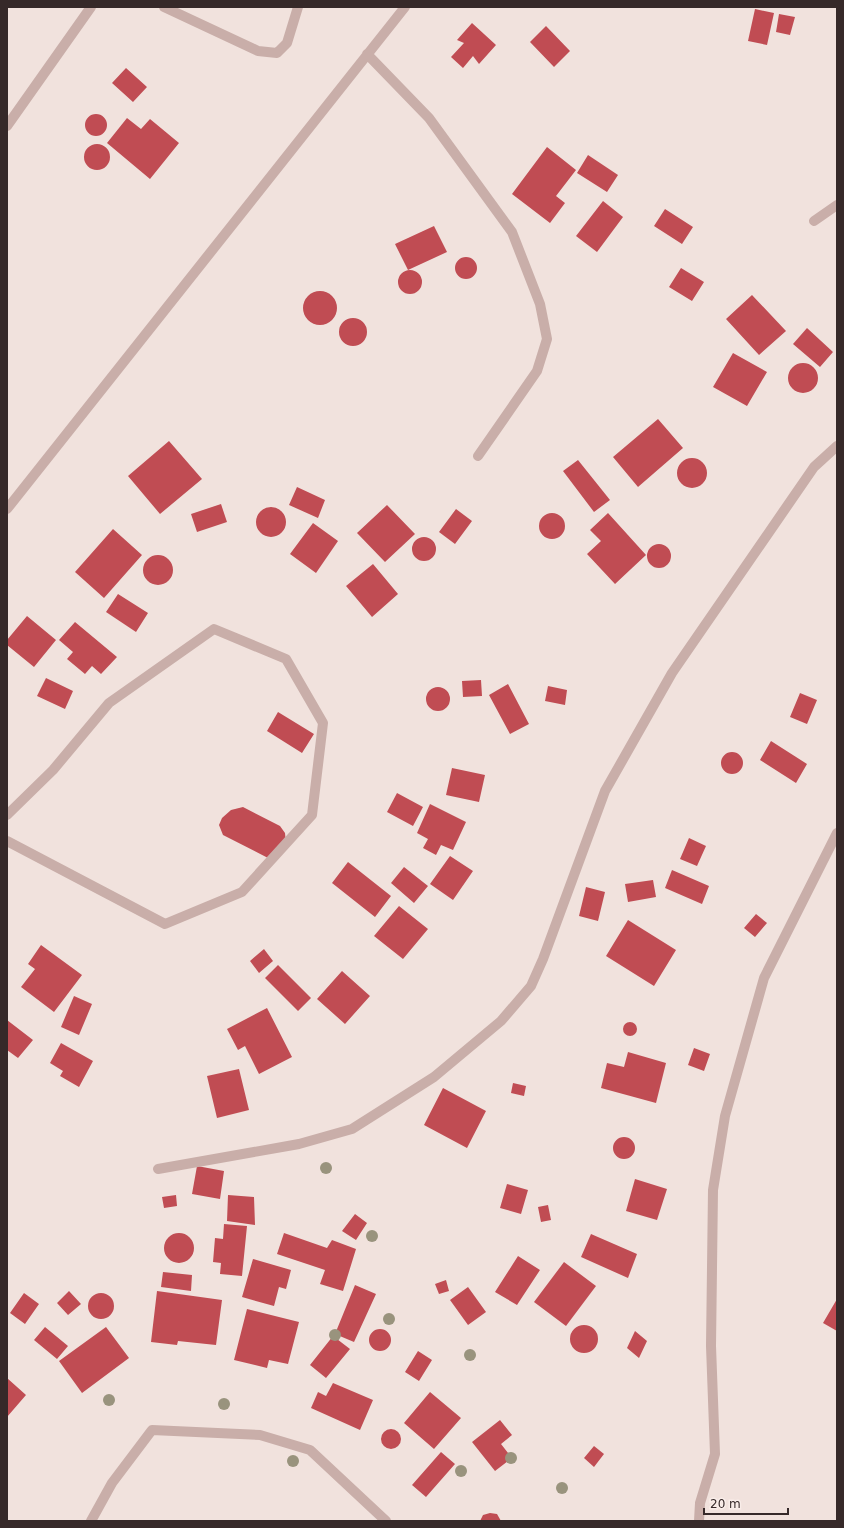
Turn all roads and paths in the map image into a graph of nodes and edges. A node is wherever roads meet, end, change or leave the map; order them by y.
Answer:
1 (91, 7) edge
2 (164, 7) edge
3 (298, 7) edge
4 (405, 7) edge
5 (366, 54) junction
6 (7, 126) edge
7 (837, 205) edge
8 (814, 221) dead end
9 (837, 446) edge
10 (478, 456) dead end
11 (7, 509) edge
12 (7, 815) edge
13 (837, 833) edge
14 (7, 841) edge
15 (158, 1169) dead end
16 (92, 1521) edge
17 (386, 1521) edge
18 (699, 1521) edge

1 - 6 street
2 - 3 street
4 - 5 street
5 - 10 street
5 - 11 street
7 - 8 street
9 - 15 street
12 - 14 street
13 - 18 street
16 - 17 street

